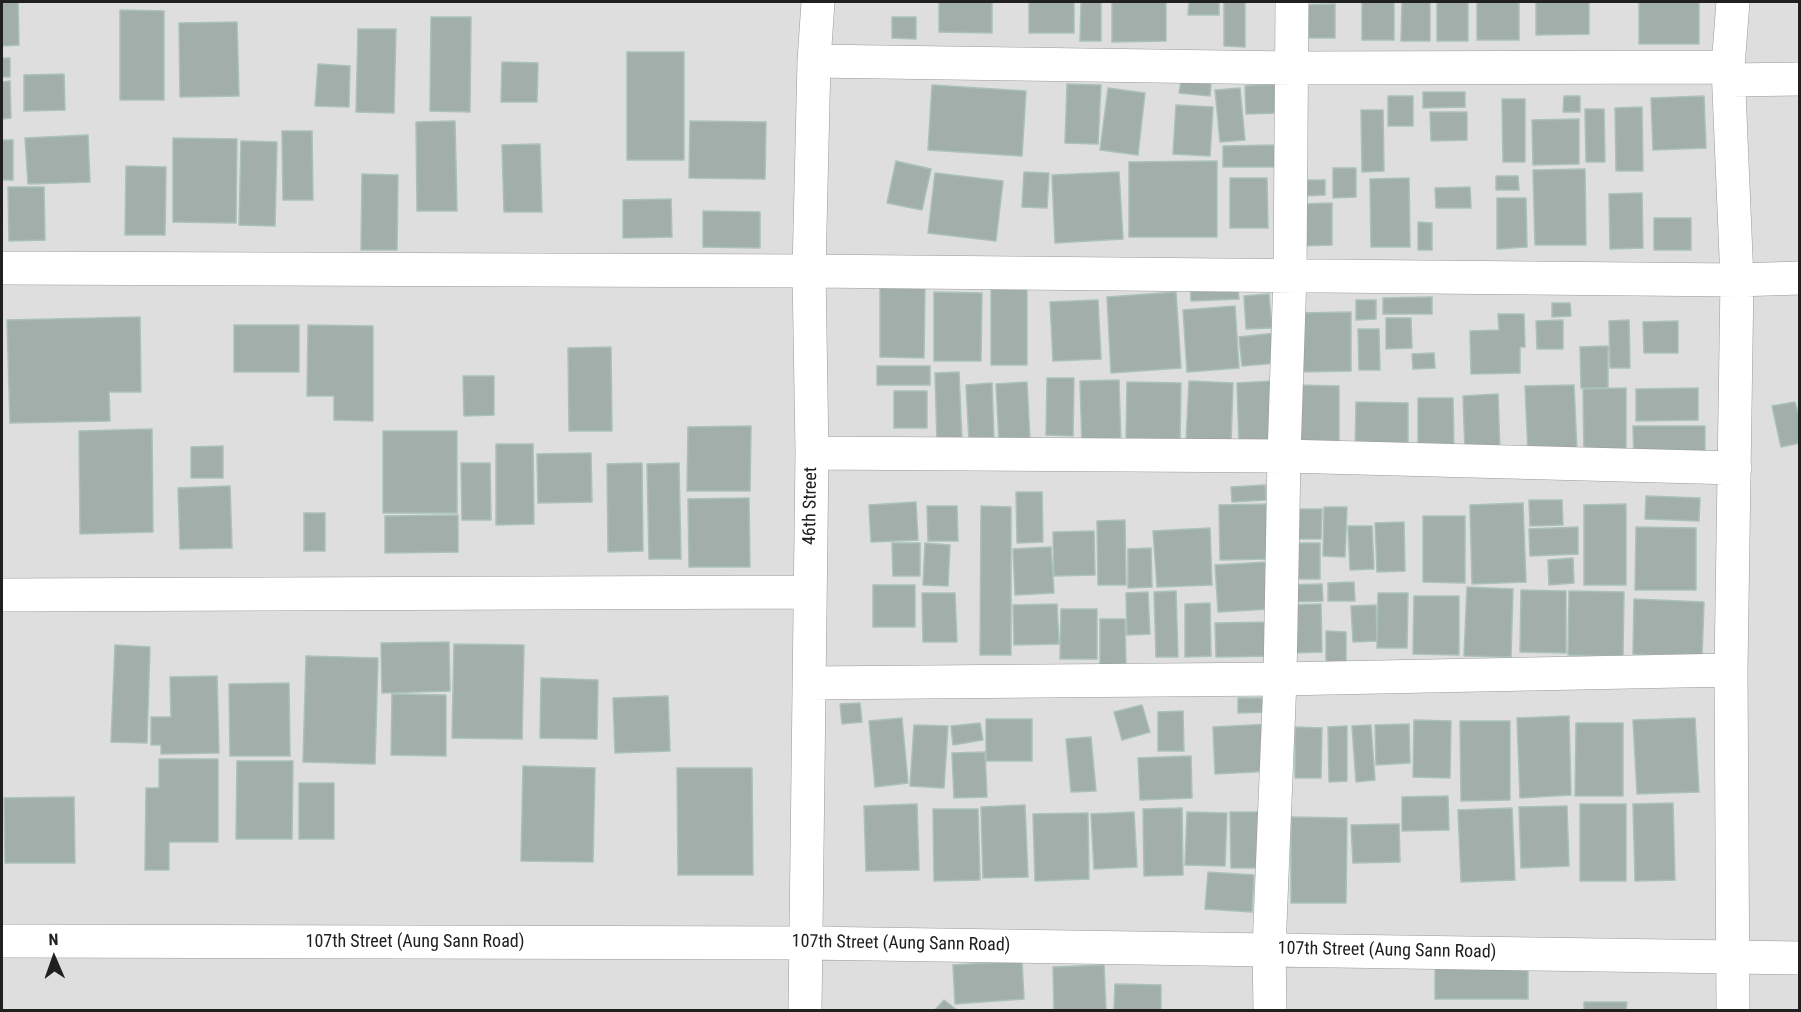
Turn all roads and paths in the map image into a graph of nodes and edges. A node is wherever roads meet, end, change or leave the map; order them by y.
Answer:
1 (818, 2) edge
2 (1292, 2) edge
3 (1733, 2) edge
4 (814, 61) junction
5 (1291, 68) junction
6 (1729, 74) junction
7 (1800, 79) edge
8 (2, 268) edge
9 (808, 270) junction
10 (1290, 275) junction
11 (1800, 278) edge
12 (1737, 280) junction
13 (812, 453) junction
14 (1284, 456) junction
15 (1735, 468) junction
16 (809, 592) junction
17 (2, 595) edge
18 (1731, 670) junction
19 (1280, 679) junction
20 (809, 683) junction
21 (2, 941) edge
22 (806, 943) junction
23 (1269, 949) junction
24 (1732, 956) junction
25 (1800, 958) edge
26 (805, 1011) edge
27 (1270, 1011) edge
28 (1733, 1011) edge

1 - 4 street, 46th Street
2 - 5 street
3 - 6 street
4 - 5 street
4 - 9 street, 46th Street
5 - 6 street
5 - 10 street
6 - 7 street
6 - 12 street
8 - 9 street
9 - 10 street
9 - 13 street, 46th Street
10 - 12 street
10 - 14 street
11 - 12 street
12 - 15 street
13 - 14 street
13 - 16 street, 46th Street
14 - 15 street
14 - 19 street
15 - 18 street
16 - 17 street
16 - 20 street, 46th Street
18 - 19 street
18 - 24 street
19 - 20 street
19 - 23 street
20 - 22 street, 46th Street
21 - 22 street, 107th Street (Aung Sann Road)
22 - 23 street, 107th Street (Aung Sann Road)
22 - 26 street, 46th Street
23 - 24 street, 107th Street (Aung Sann Road)
23 - 27 street
24 - 25 street, 107th Street (Aung Sann Road)
24 - 28 street

